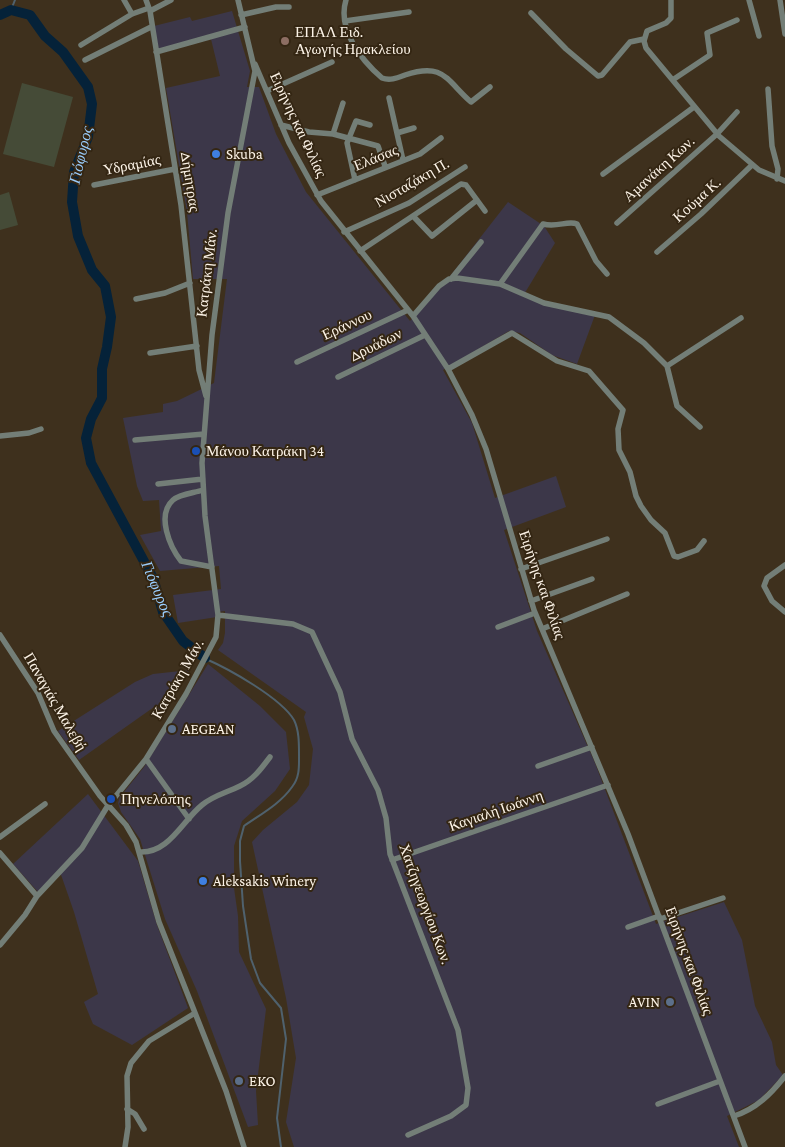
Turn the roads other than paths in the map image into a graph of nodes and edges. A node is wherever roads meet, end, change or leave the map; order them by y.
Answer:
1 (124, 0) edge
2 (146, 0) edge
3 (171, 0) edge
4 (238, 0) edge
5 (346, 0) edge
6 (671, 0) edge
7 (749, 0) edge
8 (780, 0) edge
9 (288, 7) dead end
10 (149, 10) junction
11 (409, 12) dead end
12 (531, 12) dead end
13 (132, 14) junction
14 (241, 15) junction
15 (737, 20) dead end
16 (346, 21) junction
17 (151, 27) junction
18 (245, 27) junction
19 (785, 34) edge
20 (759, 36) dead end
21 (644, 39) junction
22 (82, 45) dead end
23 (156, 52) junction
24 (85, 60) dead end
25 (332, 62) dead end
26 (255, 64) junction
27 (674, 79) junction
28 (490, 88) dead end
29 (768, 89) dead end
30 (267, 91) junction
31 (389, 98) dead end
32 (343, 104) dead end
33 (694, 106) junction
34 (737, 112) dead end
35 (282, 125) junction
36 (370, 125) dead end
37 (414, 128) dead end
38 (397, 133) junction
39 (333, 134) junction
40 (717, 134) junction
41 (348, 137) junction
42 (441, 138) dead end
43 (403, 160) junction
44 (752, 165) junction
45 (385, 166) junction
46 (466, 167) dead end
47 (175, 169) junction
48 (603, 174) dead end
49 (777, 179) junction
50 (354, 180) junction
51 (785, 182) edge
52 (94, 185) dead end
53 (317, 195) junction
54 (477, 200) junction
55 (485, 211) dead end
56 (414, 217) junction
57 (617, 223) dead end
58 (344, 232) junction
59 (481, 242) dead end
60 (360, 251) junction
61 (657, 252) dead end
62 (607, 274) dead end
63 (451, 279) junction
64 (190, 282) junction
65 (500, 284) junction
66 (136, 299) dead end
67 (408, 310) junction
68 (413, 316) junction
69 (741, 318) dead end
70 (425, 335) junction
71 (197, 346) junction
72 (150, 353) dead end
73 (297, 362) dead end
74 (667, 366) junction
75 (448, 369) junction
76 (338, 377) dead end
77 (206, 398) junction
78 (700, 428) dead end
79 (41, 429) dead end
80 (204, 434) junction
81 (0, 436) edge
82 (135, 440) dead end
83 (202, 479) junction
84 (158, 484) dead end
85 (203, 490) junction
86 (607, 539) dead end
87 (704, 541) dead end
88 (785, 566) edge
89 (212, 567) junction
90 (521, 569) junction
91 (592, 579) dead end
92 (627, 594) dead end
93 (531, 601) junction
94 (535, 612) junction
95 (785, 612) edge
96 (218, 616) junction
97 (498, 626) dead end
98 (542, 629) junction
99 (0, 635) edge
100 (592, 747) junction
101 (270, 757) dead end
102 (146, 759) junction
103 (538, 766) dead end
104 (608, 785) junction
105 (45, 804) dead end
106 (109, 804) junction
107 (188, 819) junction
108 (0, 837) edge
109 (139, 852) junction
110 (0, 853) edge
111 (392, 860) junction
112 (37, 896) junction
113 (723, 898) dead end
114 (660, 917) junction
115 (628, 927) dead end
116 (0, 945) edge
117 (195, 1012) junction
118 (785, 1076) edge
119 (720, 1081) junction
120 (658, 1104) dead end
121 (127, 1109) junction
122 (734, 1116) junction
123 (144, 1129) dead end
124 (408, 1136) dead end
125 (125, 1147) edge
126 (244, 1147) edge
127 (745, 1147) edge

1 - 13 street
2 - 10 street, Δήμητρας
3 - 10 street
4 - 14 street
5 - 16 street
6 - 21 street
7 - 20 street
8 - 19 street
9 - 14 street
10 - 13 street
10 - 17 street, Δήμητρας
11 - 16 street
12 - 21 street
13 - 22 street
14 - 18 street
15 - 27 street
16 - 28 street
17 - 23 street, Δήμητρας
17 - 24 street
18 - 23 street
18 - 26 street
21 - 27 street
23 - 47 street, Δήμητρας
25 - 30 street
26 - 30 street, Ειρήνης και Φιλίας
26 - 77 street, Κατράκη Μάν.
27 - 33 street
29 - 49 street
30 - 35 street, Ειρήνης και Φιλίας
31 - 38 street
32 - 39 street
33 - 40 street
33 - 48 street
34 - 40 street, Αμανάκη Κων.
35 - 39 street
35 - 53 street, Ειρήνης και Φιλίας
36 - 41 street
37 - 38 street
38 - 43 street
39 - 41 street
40 - 44 street
40 - 57 street, Αμανάκη Κων.
41 - 45 street
41 - 50 street
42 - 43 street, Ελάσας
43 - 45 street, Ελάσας
44 - 49 street
44 - 61 street, Κούμα Κ.
45 - 50 street, Ελάσας
46 - 58 street, Νισταζάκη Π.
47 - 52 street, Υδραμίας
47 - 64 street, Δήμητρας
49 - 51 street
50 - 53 street, Ελάσας
53 - 58 street, Ειρήνης και Φιλίας
54 - 55 street
54 - 56 street
54 - 56 street
56 - 60 street
58 - 60 street, Ειρήνης και Φιλίας
59 - 63 street
60 - 67 street, Ειρήνης και Φιλίας
62 - 65 street
63 - 65 street
63 - 68 street
64 - 66 street
64 - 71 street, Δήμητρας
65 - 74 street
67 - 68 street, Ειρήνης και Φιλίας
67 - 73 street, Εράννου
68 - 70 street, Ειρήνης και Φιλίας
69 - 74 street
70 - 75 street, Ειρήνης και Φιλίας
70 - 76 street, Δρυάδων
71 - 72 street
71 - 77 street, Δήμητρας
74 - 78 street
75 - 87 street
75 - 90 street, Ειρήνης και Φιλίας
77 - 80 street, Κατράκη Μάν.
79 - 81 street
80 - 82 street
80 - 83 street, Κατράκη Μάν.
83 - 84 street
83 - 85 street, Κατράκη Μάν.
85 - 89 street, Κατράκη Μάν.
85 - 89 street
86 - 90 street
88 - 95 street
89 - 96 street, Κατράκη Μάν.
90 - 93 street, Ειρήνης και Φιλίας
91 - 93 street
92 - 98 street
93 - 94 street, Ειρήνης και Φιλίας
94 - 97 street
94 - 98 street, Ειρήνης και Φιλίας
96 - 102 street, Κατράκη Μάν.
96 - 111 street, Χατζηγεωργίου Κων.
98 - 100 street, Ειρήνης και Φιλίας
99 - 106 street, Παναγιάς Μαλεβή
100 - 103 street
100 - 104 street, Ειρήνης και Φιλίας
101 - 107 street
102 - 106 street, Κατράκη Μάν.
102 - 107 street
104 - 111 street, Καγιαλή Ιωάννη
104 - 114 street, Ειρήνης και Φιλίας
105 - 108 street
106 - 109 street
106 - 112 street, Κατράκη Μάν.
107 - 109 street
109 - 117 street
110 - 112 street
111 - 124 street, Χατζηγεωργίου Κων.
112 - 116 street
113 - 114 street
114 - 115 street
114 - 119 street, Ειρήνης και Φιλίας
117 - 121 street
117 - 126 street
118 - 122 street
119 - 120 street
119 - 122 street, Ειρήνης και Φιλίας
121 - 123 street
121 - 125 street
122 - 127 street, Ειρήνης και Φιλίας

